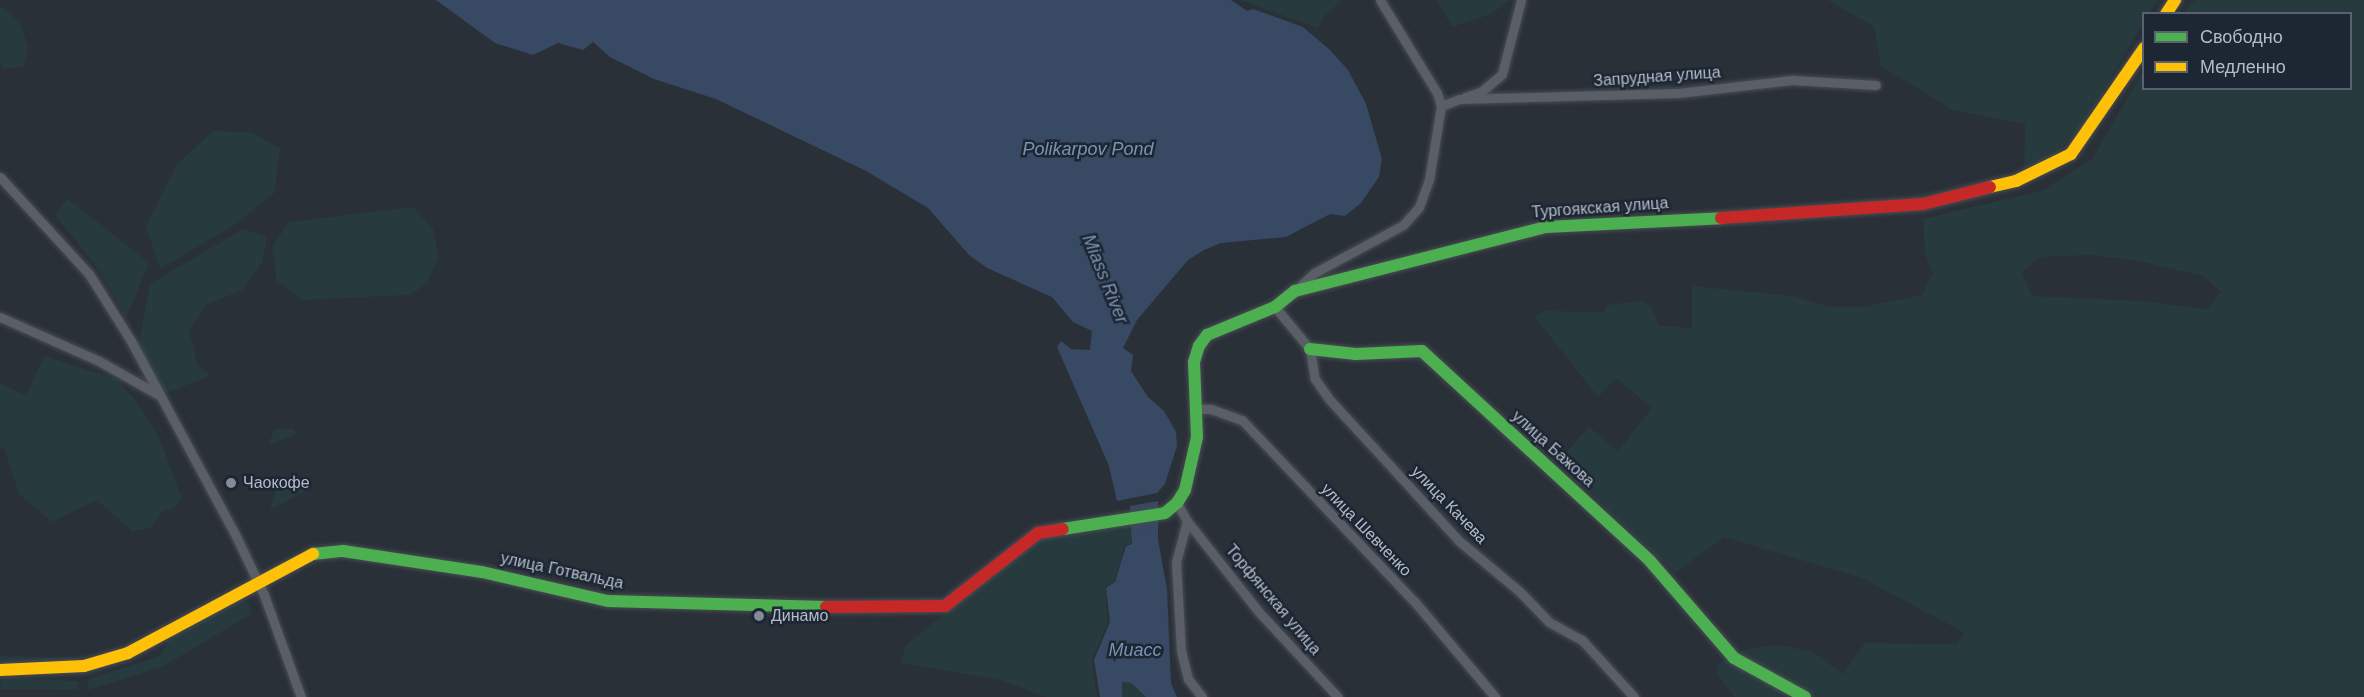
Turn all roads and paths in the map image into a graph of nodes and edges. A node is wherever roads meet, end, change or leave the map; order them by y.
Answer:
1 (1380, 0) edge
2 (1521, 0) edge
3 (2142, 51) edge
4 (1876, 85) dead end
5 (1459, 99) junction
6 (1441, 106) junction
7 (0, 177) edge
8 (1295, 291) junction
9 (1275, 308) junction
10 (0, 317) edge
11 (1310, 349) junction
12 (159, 395) junction
13 (1199, 409) junction
14 (1177, 503) junction
15 (1165, 513) joint
16 (1187, 521) junction
17 (257, 581) junction
18 (0, 670) edge
19 (300, 697) edge
20 (1202, 697) edge
21 (1338, 697) edge
22 (1495, 697) edge
23 (1634, 697) edge
24 (1806, 697) edge

1 - 6 street
2 - 5 street
3 - 8 main road, Тургоякская улица
4 - 5 street, Запрудная улица
5 - 6 street, Запрудная улица
6 - 8 street
7 - 12 street
8 - 9 main road, Тургоякская улица
9 - 11 street
9 - 13 main road, Тургоякская улица
10 - 12 street
11 - 23 street, улица Качева
11 - 24 main road, улица Бажова
12 - 17 street
13 - 14 main road, Тургоякская улица
13 - 22 street, улица Шевченко
14 - 15 main road, Тургоякская улица
14 - 16 street, Торфянская улица
15 - 17 main road, улица Готвальда
16 - 20 street
16 - 21 street, Торфянская улица
17 - 18 main road, улица Готвальда
17 - 19 street

